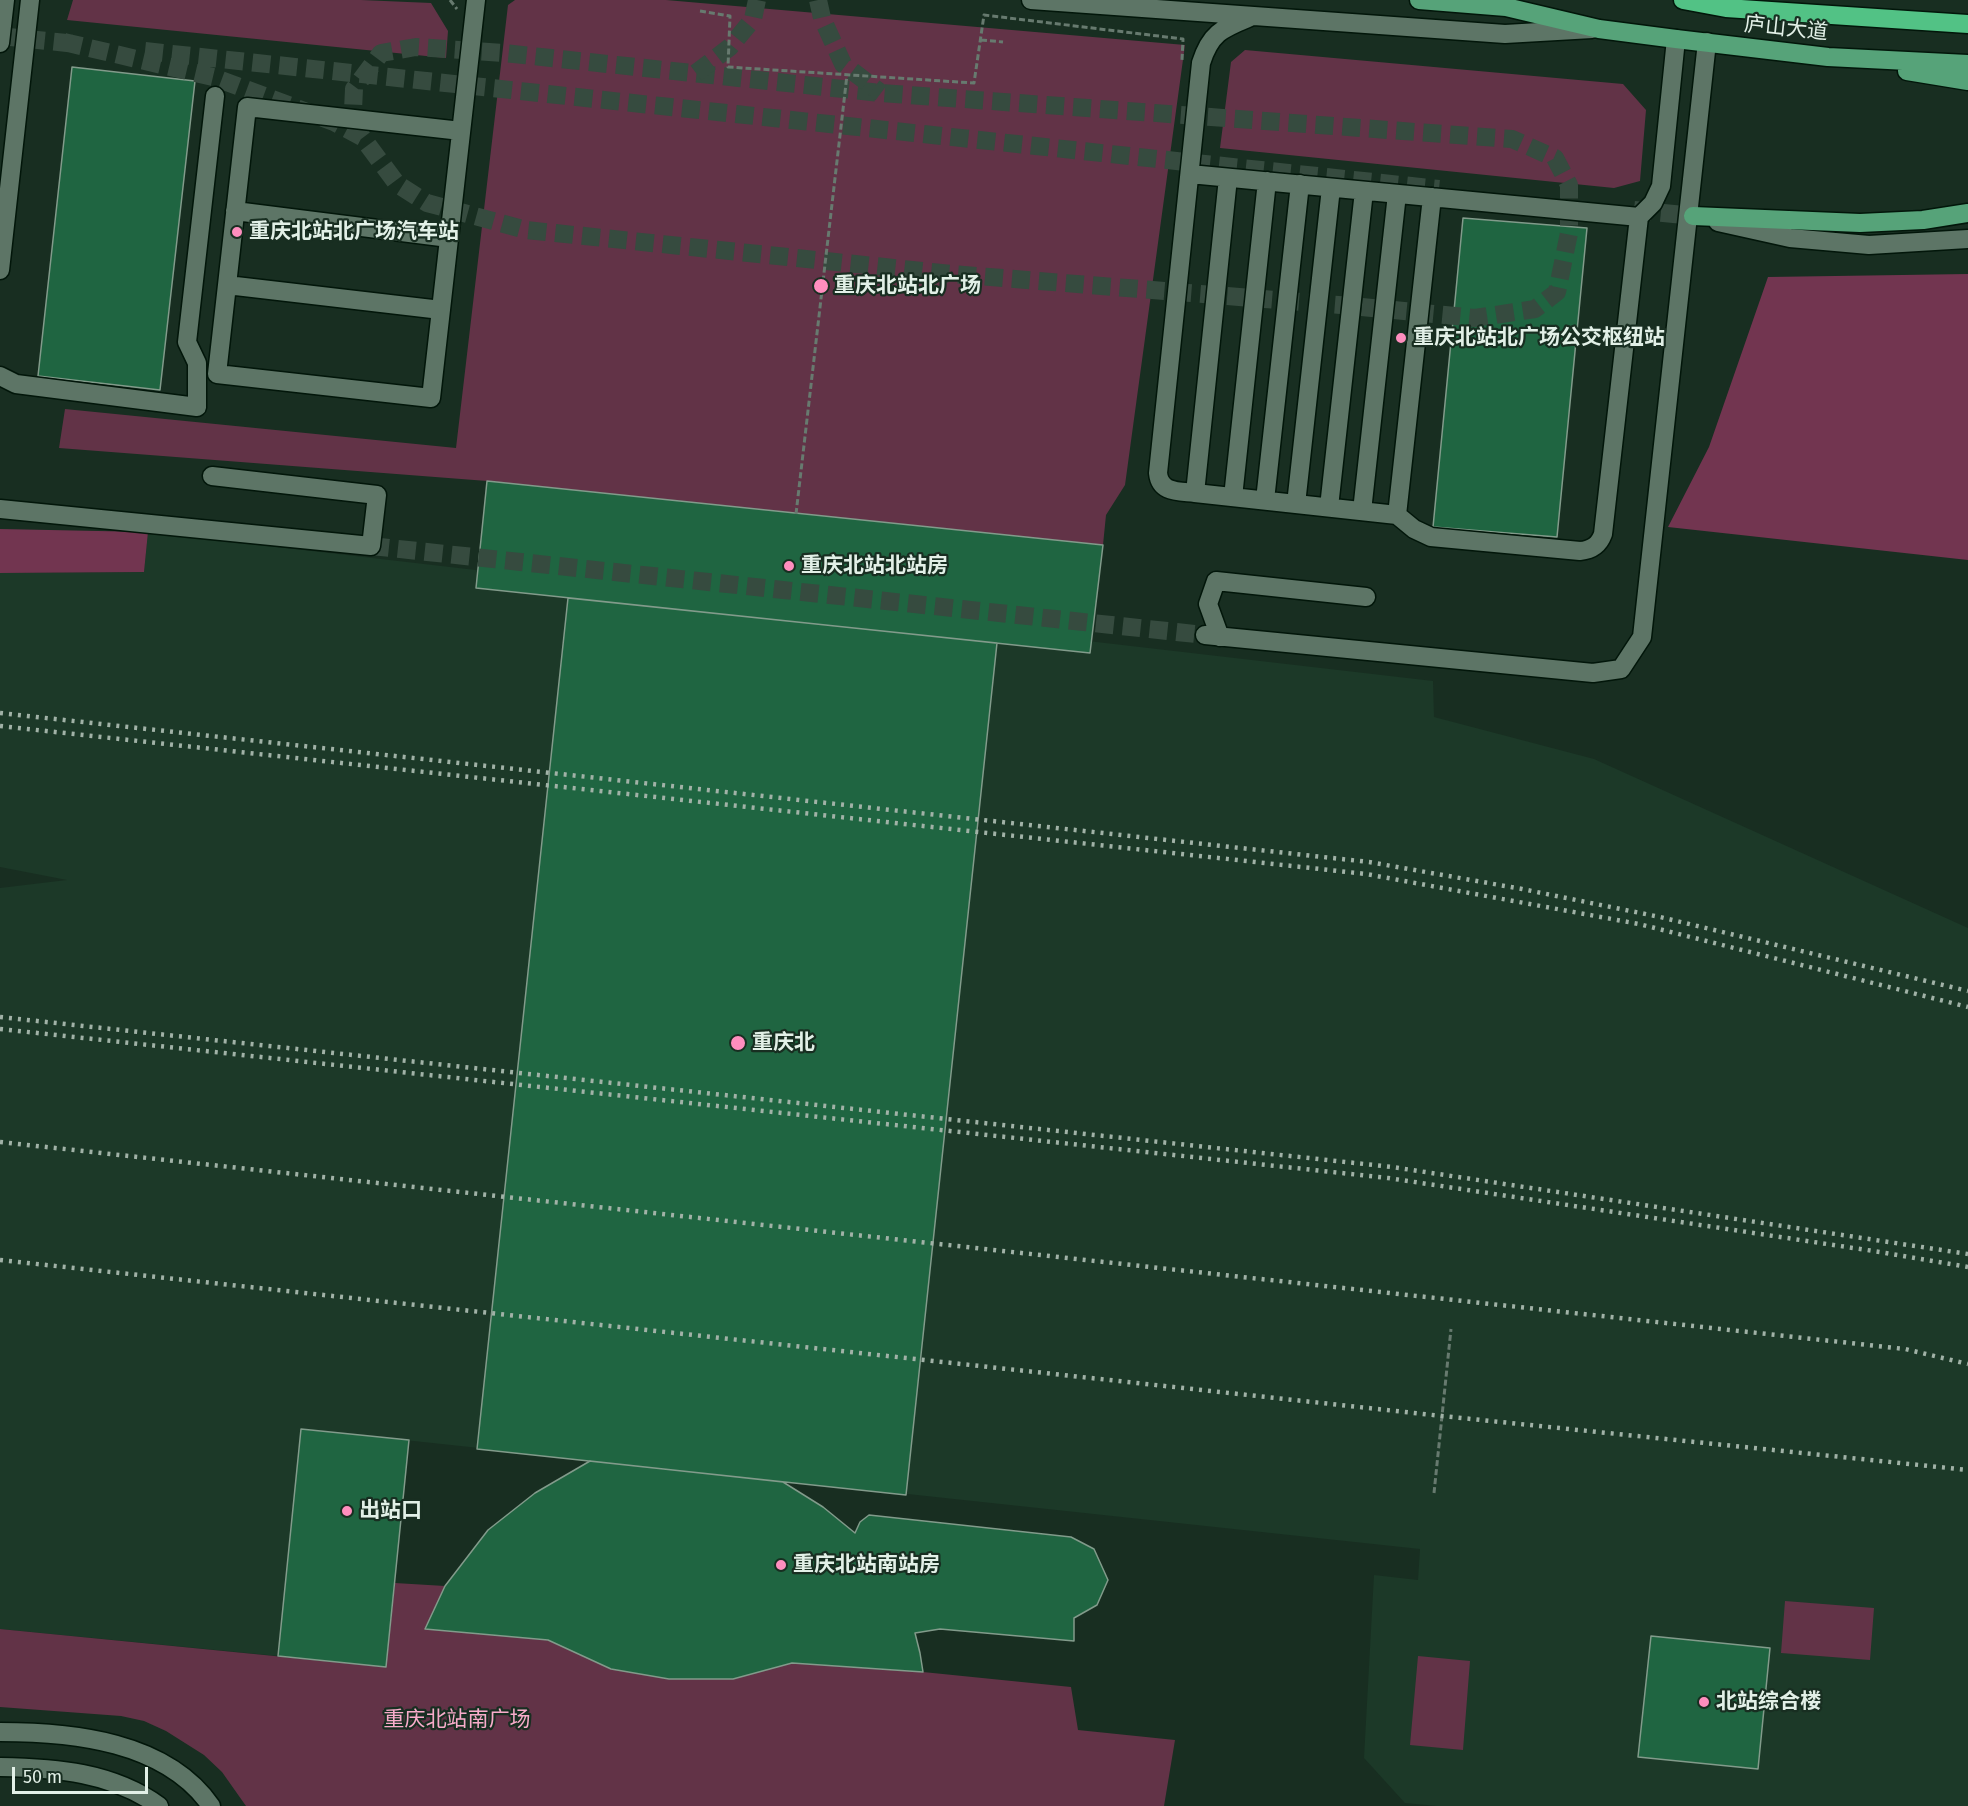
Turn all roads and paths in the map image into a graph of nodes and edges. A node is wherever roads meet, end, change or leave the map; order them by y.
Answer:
1 (5, 0) edge
2 (30, 0) edge
3 (476, 0) edge
4 (1031, 0) edge
5 (1419, 0) edge
6 (1683, 0) edge
7 (699, 11) dead end
8 (1253, 16) junction
9 (1968, 24) edge
10 (1599, 29) junction
11 (1676, 39) junction
12 (981, 40) junction
13 (1004, 42) dead end
14 (1707, 42) junction
15 (0, 43) edge
16 (1828, 57) junction
17 (1182, 61) dead end
18 (1968, 64) edge
19 (847, 75) junction
20 (1968, 81) edge
21 (215, 96) dead end
22 (461, 131) junction
23 (1190, 174) junction
24 (1228, 178) junction
25 (1267, 181) junction
26 (1299, 184) junction
27 (1331, 188) junction
28 (1364, 191) junction
29 (1397, 194) junction
30 (1432, 197) junction
31 (235, 211) junction
32 (1968, 213) edge
33 (1693, 216) joint
34 (1639, 217) junction
35 (449, 238) junction
36 (1968, 239) edge
37 (0, 270) edge
38 (227, 285) junction
39 (441, 310) junction
40 (0, 376) edge
41 (212, 477) dead end
42 (1195, 493) junction
43 (1233, 497) junction
44 (1265, 501) junction
45 (1296, 504) junction
46 (1329, 507) junction
47 (0, 509) edge
48 (1362, 511) junction
49 (796, 514) dead end
50 (1397, 515) junction
51 (1366, 597) dead end
52 (1451, 1329) dead end
53 (1434, 1493) dead end
54 (0, 1731) edge
55 (0, 1767) edge
56 (159, 1806) edge
57 (211, 1806) edge

1 - 15 street
2 - 37 street
3 - 22 street
4 - 8 street, 庐山大道
5 - 10 main road, 庐山大道
6 - 9 highway
7 - 19 path
8 - 10 street, 庐山大道
8 - 23 street
10 - 11 main road, 庐山大道
11 - 14 main road, 庐山大道
11 - 34 street
12 - 13 path
12 - 17 path
12 - 19 path
14 - 16 main road, 庐山大道
14 - 51 street
16 - 18 main road, 庐山大道
16 - 20 main road
19 - 49 path
21 - 40 street
22 - 31 street
22 - 35 street
23 - 24 street
23 - 42 street
24 - 25 street
24 - 42 street
25 - 26 street
25 - 43 street
26 - 27 street
26 - 44 street
27 - 28 street
27 - 45 street
28 - 29 street
28 - 46 street
29 - 30 street
29 - 48 street
30 - 34 street
30 - 50 street
31 - 35 street
31 - 38 street
32 - 33 main road
33 - 36 street
34 - 50 street
35 - 39 street
38 - 39 street
38 - 39 street
41 - 47 street
42 - 43 street
43 - 44 street
44 - 45 street
45 - 46 street
46 - 48 street
48 - 50 street
52 - 53 path
54 - 57 street
55 - 56 street

